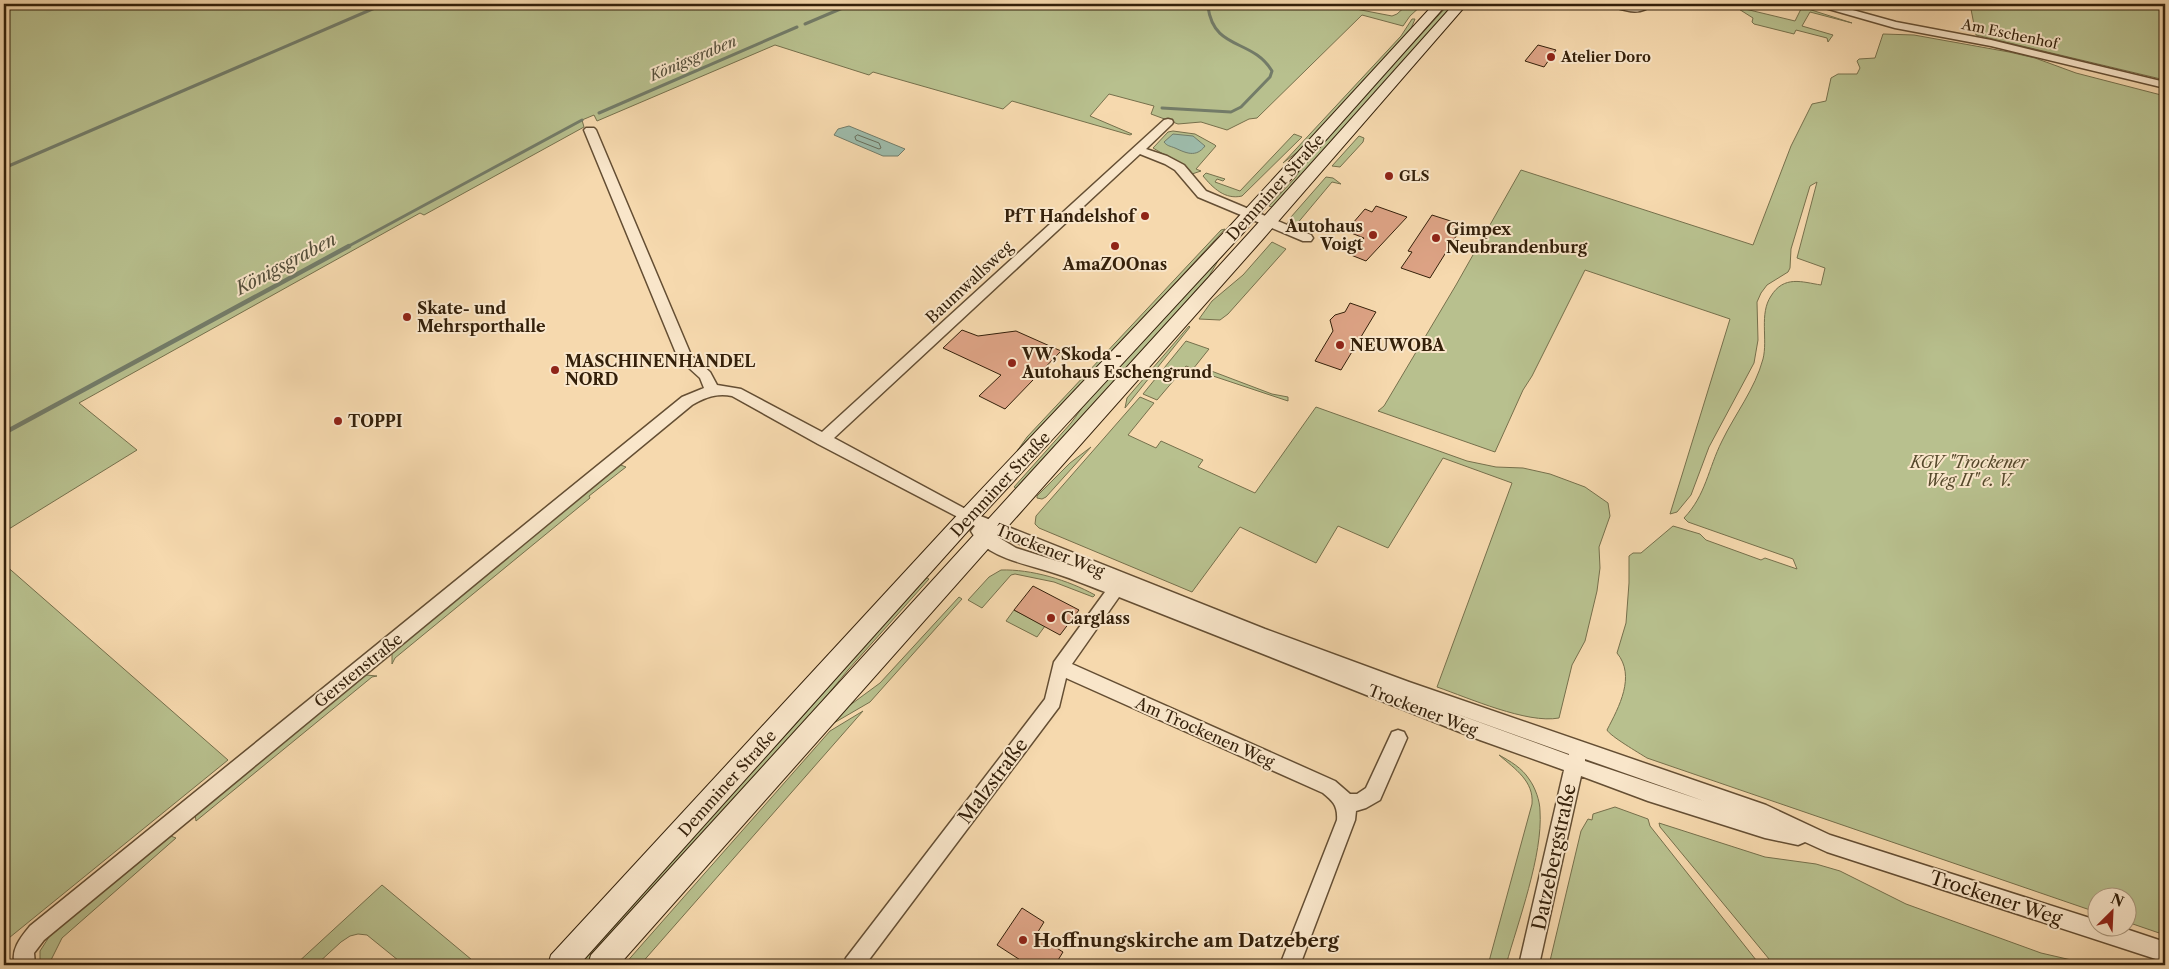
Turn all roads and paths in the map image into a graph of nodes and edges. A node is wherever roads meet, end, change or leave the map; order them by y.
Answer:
1 (1441, 4) edge
2 (1461, 4) edge
3 (1613, 4) edge
4 (1647, 4) edge
5 (1821, 4) edge
6 (2165, 85) edge
7 (1168, 122) dead end
8 (590, 130) dead end
9 (1138, 150) junction
10 (1250, 214) junction
11 (1268, 222) junction
12 (1307, 238) dead end
13 (712, 389) junction
14 (824, 440) junction
15 (968, 517) junction
16 (989, 533) junction
17 (1116, 589) junction
18 (1060, 667) junction
19 (1398, 738) dead end
20 (1577, 757) junction
21 (1346, 803) junction
22 (2165, 952) edge
23 (25, 965) edge
24 (561, 965) edge
25 (600, 965) edge
26 (853, 965) edge
27 (1290, 965) edge
28 (1529, 965) edge

1 - 10 main road, Demminer Straße
2 - 11 main road, Demminer Straße
3 - 4 street
5 - 6 street, Am Eschenhof
7 - 9 street, Baumwallsweg
8 - 13 street
9 - 10 street
9 - 14 street, Baumwallsweg
10 - 11 street
10 - 15 main road, Demminer Straße
11 - 12 street
11 - 16 main road, Demminer Straße
13 - 14 street
13 - 23 street, Gerstenstraße
14 - 15 street
15 - 16 street, Trockener Weg
15 - 24 main road, Demminer Straße
16 - 17 street, Trockener Weg
16 - 20 street, Trockener Weg
16 - 25 main road, Demminer Straße
17 - 18 street, Malzstraße
17 - 20 street, Trockener Weg
18 - 21 street, Am Trockenen Weg
18 - 26 street, Malzstraße
19 - 21 street
20 - 22 street, Trockener Weg
20 - 28 street, Datzebergstraße
21 - 27 street

